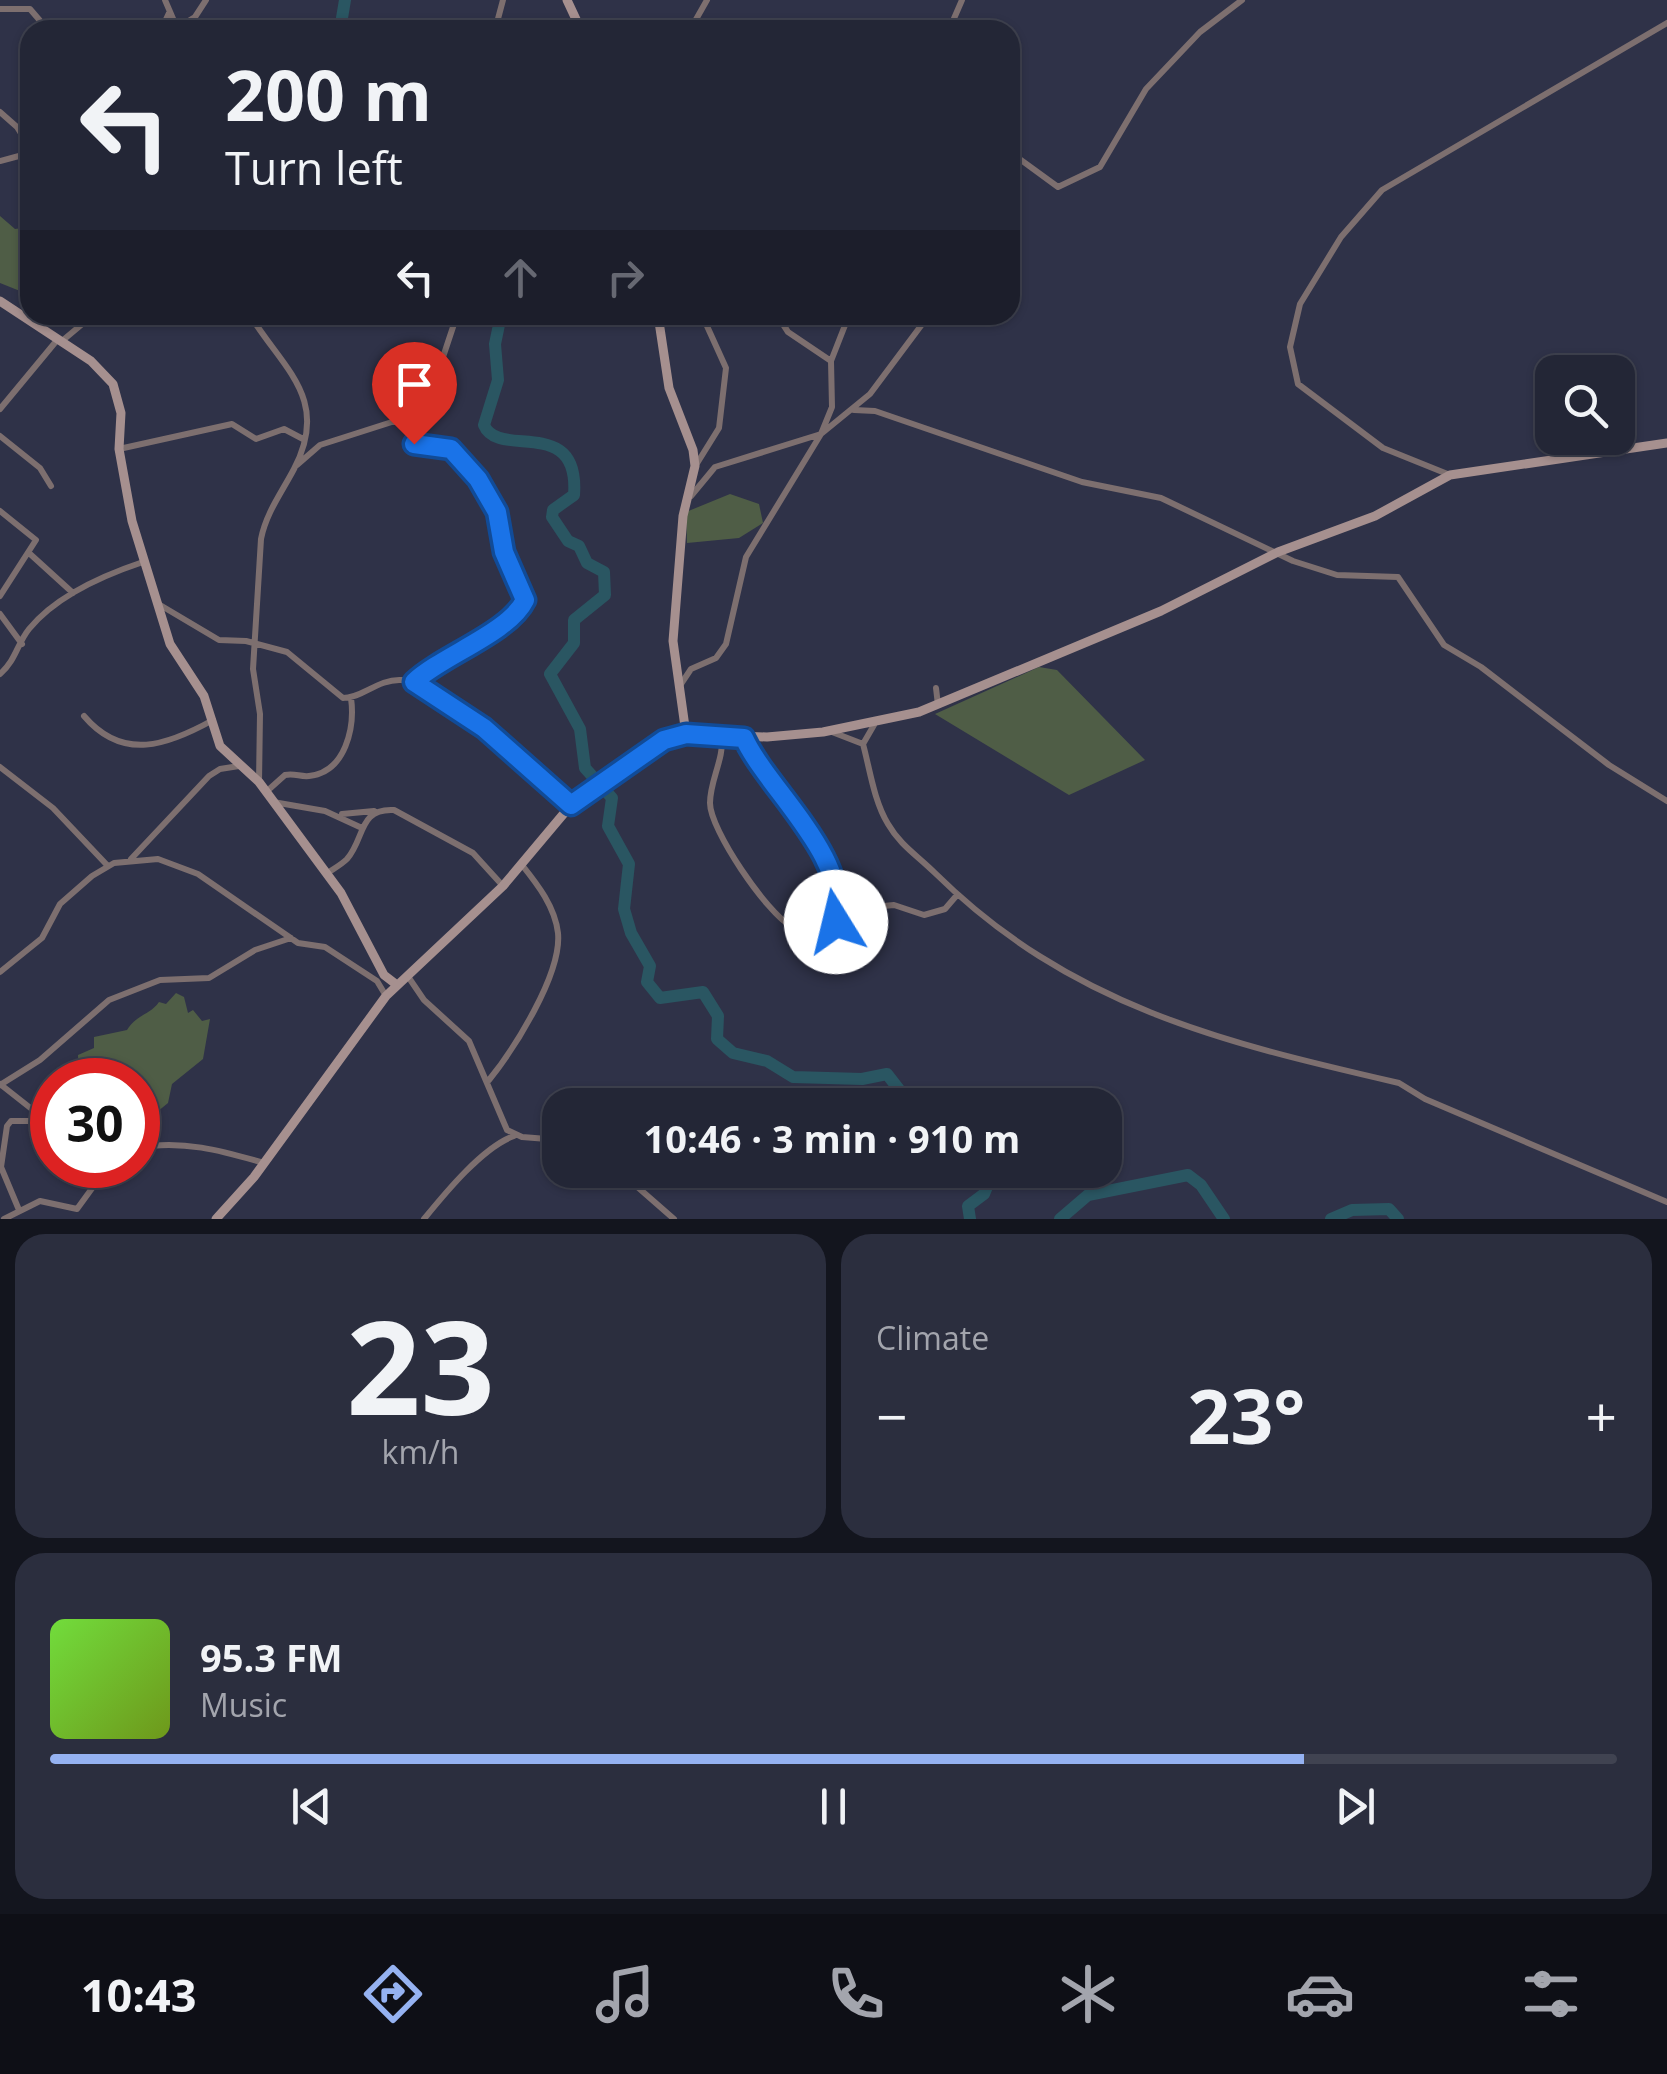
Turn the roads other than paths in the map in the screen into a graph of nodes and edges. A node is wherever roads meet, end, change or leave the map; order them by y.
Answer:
1 (165, 0) edge
2 (206, 0) edge
3 (1242, 0) edge
4 (0, 5) edge
5 (169, 12) junction
6 (39, 20) edge
7 (165, 20) edge
8 (174, 20) edge
9 (189, 20) edge
10 (1667, 23) edge
11 (0, 112) edge
12 (20, 132) edge
13 (1020, 159) edge
14 (38, 325) edge
15 (79, 325) edge
16 (257, 325) edge
17 (454, 325) edge
18 (659, 325) edge
19 (707, 325) edge
20 (783, 325) edge
21 (846, 325) edge
22 (922, 325) edge
23 (60, 339) junction
24 (831, 361) junction
25 (0, 409) edge
26 (854, 410) junction
27 (821, 434) junction
28 (0, 436) edge
29 (302, 440) junction
30 (436, 443) junction
31 (1667, 444) edge
32 (119, 449) junction
33 (695, 466) junction
34 (295, 467) junction
35 (1450, 475) junction
36 (51, 486) dead end
37 (687, 502) junction
38 (0, 511) edge
39 (1278, 552) junction
40 (29, 553) junction
41 (143, 562) junction
42 (74, 594) junction
43 (0, 596) edge
44 (160, 605) junction
45 (0, 614) edge
46 (22, 644) junction
47 (258, 644) junction
48 (0, 674) edge
49 (414, 682) junction
50 (936, 688) dead end
51 (677, 691) junction
52 (351, 698) junction
53 (938, 705) junction
54 (84, 716) dead end
55 (214, 720) junction
56 (874, 725) junction
57 (832, 732) junction
58 (686, 734) junction
59 (722, 735) junction
60 (744, 738) junction
61 (863, 744) junction
62 (246, 766) junction
63 (0, 767) edge
64 (262, 787) junction
65 (1667, 801) edge
66 (273, 802) junction
67 (571, 805) junction
68 (375, 811) junction
69 (336, 815) junction
70 (362, 828) junction
71 (128, 862) junction
72 (108, 865) junction
73 (522, 865) junction
74 (326, 874) junction
75 (833, 884) junction
76 (503, 886) junction
77 (957, 894) junction
78 (292, 938) junction
79 (0, 972) edge
80 (407, 975) junction
81 (397, 985) junction
82 (386, 996) junction
83 (489, 1080) junction
84 (0, 1085) edge
85 (30, 1108) edge
86 (30, 1122) edge
87 (514, 1136) junction
88 (542, 1138) edge
89 (160, 1143) edge
90 (264, 1163) junction
91 (93, 1188) edge
92 (639, 1188) edge
93 (1667, 1202) edge
94 (19, 1210) junction
95 (4, 1219) edge
96 (216, 1219) edge
97 (424, 1219) edge
98 (674, 1219) edge

1 - 5 street
2 - 9 street
3 - 13 street
4 - 6 street
5 - 7 street
5 - 8 street
10 - 35 street
11 - 12 street
14 - 23 street
15 - 23 street
16 - 29 street
17 - 30 street
18 - 33 street
19 - 33 street
20 - 24 street
21 - 24 street
22 - 26 street
23 - 25 street
23 - 32 street
24 - 27 street
26 - 27 street
26 - 39 street
27 - 37 street
27 - 51 street
28 - 36 street
29 - 32 street
29 - 34 street
30 - 34 street
30 - 49 street
31 - 35 street
32 - 41 street
33 - 37 street
34 - 47 street
35 - 39 street
37 - 51 street
38 - 40 street
39 - 53 street
39 - 65 street
40 - 42 street
40 - 43 street
41 - 42 street
41 - 44 street
42 - 46 street
44 - 47 street
44 - 55 street
45 - 46 street
46 - 48 street
47 - 52 street
47 - 64 street
49 - 52 street
49 - 67 street
50 - 53 street
51 - 58 street
52 - 64 street
53 - 56 street
54 - 55 street
55 - 62 street
56 - 57 street
56 - 61 street
57 - 60 street
57 - 61 street
58 - 59 street
58 - 67 street
59 - 60 street
59 - 75 street
60 - 75 street
61 - 77 street
62 - 64 street
62 - 71 street
63 - 72 street
64 - 66 street
66 - 69 street
66 - 74 street
67 - 73 street
68 - 69 street
68 - 70 street
68 - 76 street
69 - 70 street
70 - 74 street
71 - 72 street
71 - 78 street
72 - 79 street
73 - 76 street
73 - 83 street
74 - 81 street
75 - 77 street
76 - 80 street
77 - 93 street
78 - 82 street
78 - 84 street
80 - 81 street
80 - 83 street
81 - 82 street
82 - 90 street
83 - 87 street
84 - 85 street
86 - 94 street
87 - 88 street
87 - 97 street
89 - 90 street
90 - 96 street
91 - 94 street
92 - 98 street
94 - 95 street

